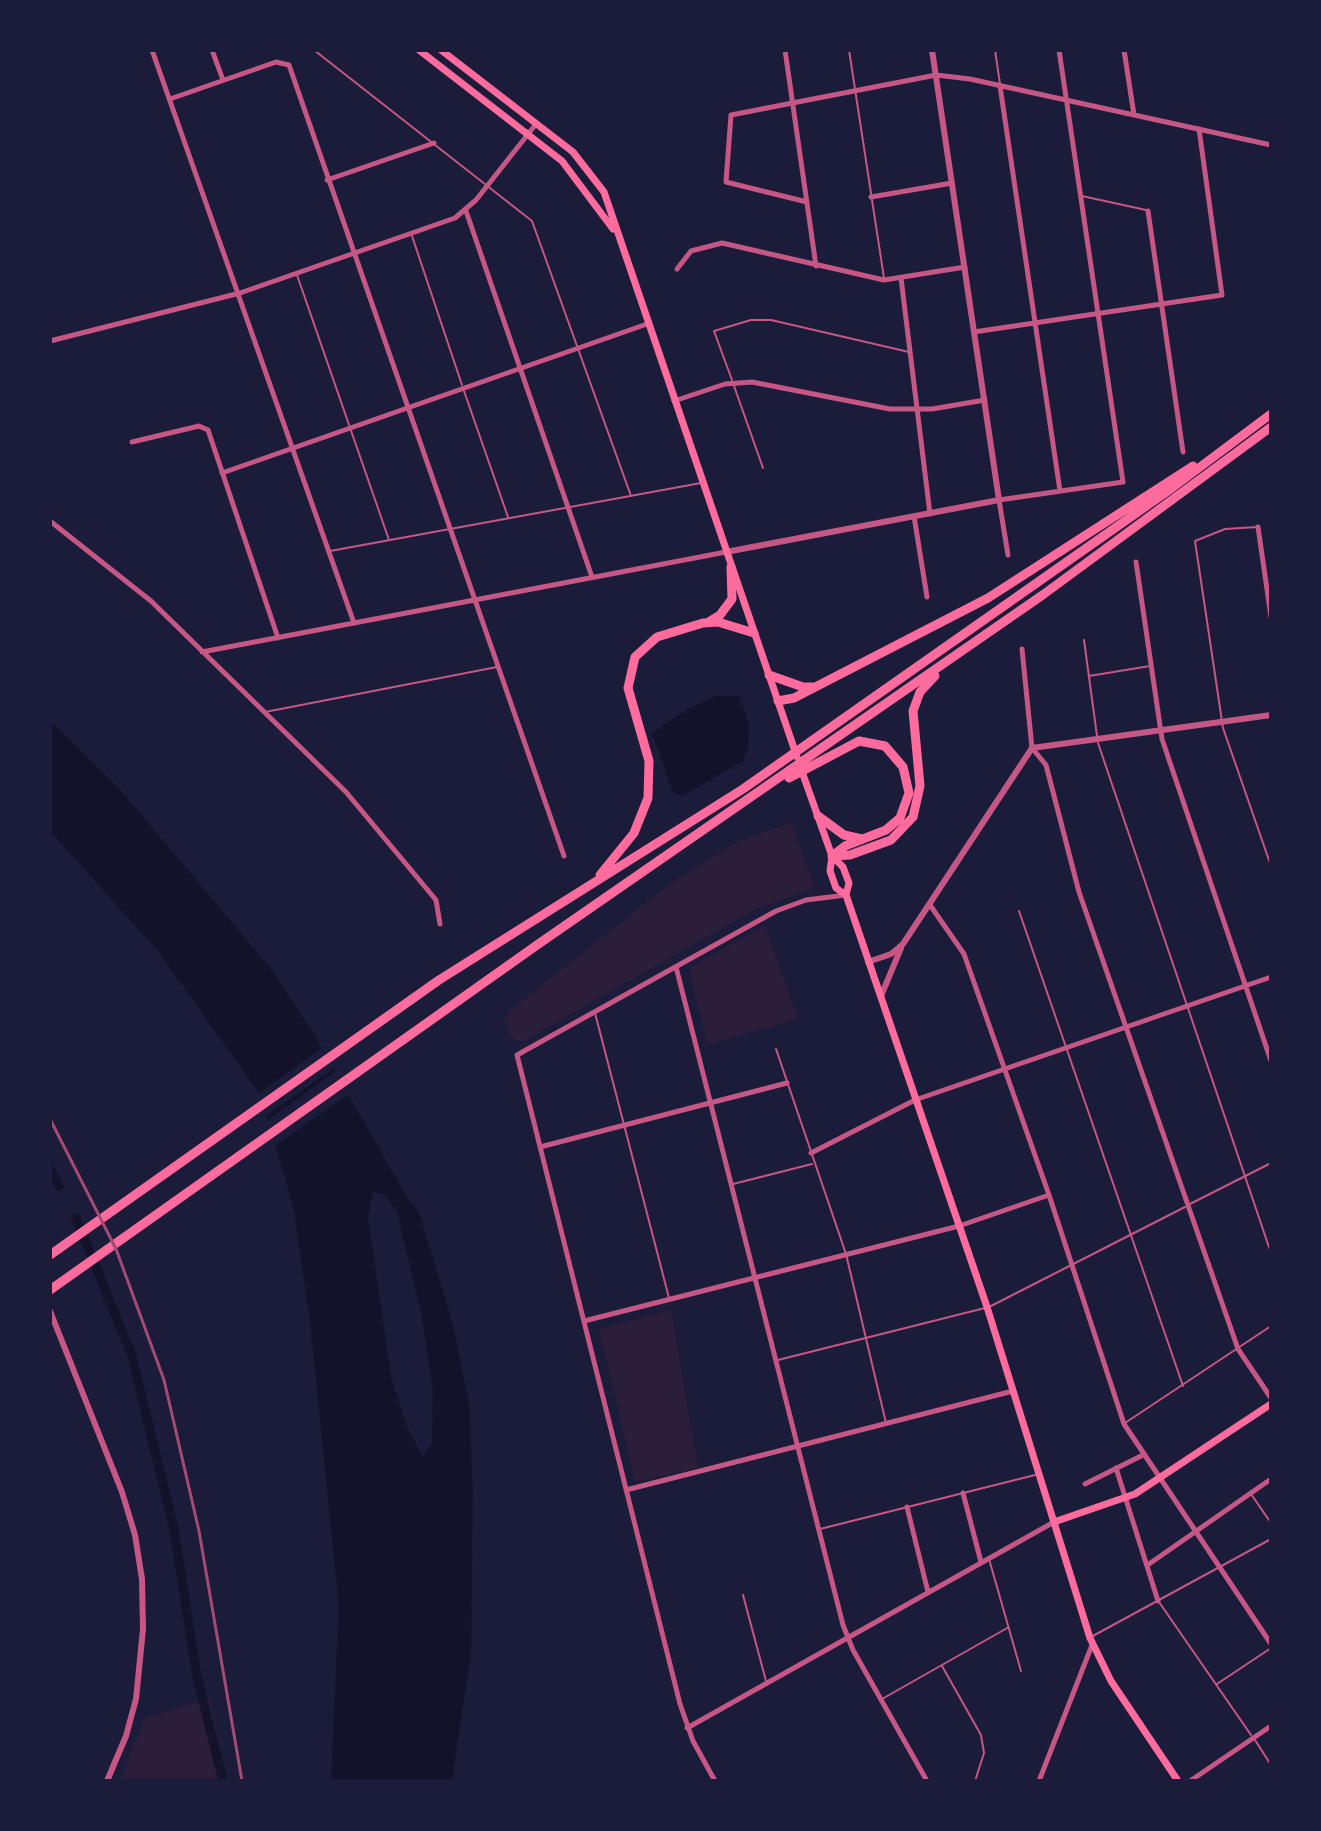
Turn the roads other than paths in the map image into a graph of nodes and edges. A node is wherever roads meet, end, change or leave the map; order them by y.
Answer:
1 (152, 50) edge
2 (212, 50) edge
3 (314, 50) edge
4 (419, 50) edge
5 (441, 50) edge
6 (785, 50) edge
7 (849, 50) edge
8 (932, 50) edge
9 (995, 50) edge
10 (1059, 50) edge
11 (1124, 50) edge
12 (936, 75) junction
13 (223, 80) junction
14 (1000, 86) junction
15 (855, 89) junction
16 (170, 99) junction
17 (1067, 101) junction
18 (792, 102) junction
19 (1134, 115) junction
20 (536, 124) junction
21 (1199, 129) junction
22 (527, 134) junction
23 (434, 143) junction
24 (1271, 145) edge
25 (327, 180) junction
26 (952, 183) junction
27 (488, 185) junction
28 (1081, 195) junction
29 (871, 197) junction
30 (807, 202) junction
31 (466, 211) junction
32 (1148, 211) joint
33 (614, 230) junction
34 (411, 235) junction
35 (354, 254) junction
36 (816, 266) junction
37 (965, 267) junction
38 (677, 269) dead end
39 (296, 273) junction
40 (901, 278) junction
41 (884, 280) junction
42 (240, 293) junction
43 (1162, 306) junction
44 (1099, 314) junction
45 (1035, 323) junction
46 (647, 324) junction
47 (974, 332) junction
48 (50, 341) edge
49 (580, 347) junction
50 (910, 352) junction
51 (520, 368) junction
52 (733, 383) junction
53 (463, 388) junction
54 (985, 400) junction
55 (673, 401) junction
56 (406, 408) junction
57 (915, 410) junction
58 (1271, 414) edge
59 (1271, 427) edge
60 (349, 428) junction
61 (1250, 429) junction
62 (132, 442) dead end
63 (293, 448) junction
64 (1183, 452) dead end
65 (763, 468) dead end
66 (222, 473) junction
67 (702, 483) junction
68 (1060, 491) junction
69 (631, 496) junction
70 (999, 500) junction
71 (568, 507) junction
72 (930, 514) junction
73 (914, 516) junction
74 (509, 518) junction
75 (50, 521) edge
76 (1258, 527) joint
77 (449, 529) junction
78 (389, 540) junction
79 (329, 552) junction
80 (726, 552) junction
81 (1008, 555) dead end
82 (1136, 562) dead end
83 (731, 567) junction
84 (593, 578) junction
85 (1044, 594) junction
86 (927, 597) dead end
87 (473, 600) junction
88 (1271, 617) edge
89 (354, 623) junction
90 (703, 623) junction
91 (754, 633) junction
92 (278, 638) junction
93 (1084, 640) dead end
94 (1022, 649) dead end
95 (202, 652) junction
96 (1151, 666) junction
97 (497, 667) junction
98 (769, 675) junction
99 (1089, 676) junction
100 (816, 686) junction
101 (778, 701) junction
102 (263, 712) junction
103 (1271, 715) edge
104 (1222, 722) junction
105 (1161, 731) junction
106 (1098, 741) junction
107 (1032, 748) junction
108 (740, 805) junction
109 (818, 816) junction
110 (865, 838) junction
111 (564, 856) dead end
112 (832, 856) junction
113 (1271, 866) edge
114 (594, 882) junction
115 (846, 895) junction
116 (930, 905) junction
117 (1019, 911) dead end
118 (440, 924) dead end
119 (903, 944) junction
120 (868, 962) junction
121 (676, 967) junction
122 (1271, 977) edge
123 (1246, 986) junction
124 (881, 1000) junction
125 (1185, 1007) junction
126 (595, 1012) junction
127 (1126, 1027) junction
128 (1065, 1048) junction
129 (776, 1049) dead end
130 (1271, 1061) edge
131 (1005, 1068) junction
132 (787, 1083) junction
133 (915, 1100) junction
134 (710, 1103) junction
135 (624, 1126) junction
136 (540, 1147) junction
137 (811, 1153) junction
138 (814, 1163) junction
139 (1271, 1163) edge
140 (1245, 1176) junction
141 (732, 1184) junction
142 (1049, 1195) junction
143 (1188, 1205) junction
144 (959, 1226) junction
145 (1130, 1235) junction
146 (1271, 1253) edge
147 (846, 1254) junction
148 (50, 1255) edge
149 (1073, 1265) junction
150 (755, 1277) junction
151 (50, 1290) edge
152 (669, 1299) junction
153 (987, 1307) junction
154 (50, 1311) edge
155 (584, 1321) junction
156 (1271, 1326) edge
157 (864, 1339) junction
158 (1238, 1349) junction
159 (777, 1361) junction
160 (1183, 1386) junction
161 (1014, 1391) junction
162 (1271, 1401) edge
163 (886, 1423) junction
164 (1124, 1424) junction
165 (798, 1446) junction
166 (1143, 1455) junction
167 (1116, 1468) junction
168 (1039, 1474) junction
169 (1160, 1479) junction
170 (1271, 1479) edge
171 (1085, 1484) dead end
172 (626, 1490) junction
173 (963, 1493) junction
174 (1251, 1493) junction
175 (1126, 1499) junction
176 (907, 1507) junction
177 (1054, 1522) junction
178 (1271, 1523) edge
179 (819, 1530) junction
180 (1195, 1532) junction
181 (1271, 1539) edge
182 (988, 1557) junction
183 (981, 1562) junction
184 (1149, 1564) junction
185 (1220, 1568) junction
186 (928, 1592) junction
187 (743, 1595) dead end
188 (1158, 1601) junction
189 (1009, 1627) junction
190 (847, 1637) junction
191 (1091, 1641) junction
192 (1271, 1646) edge
193 (942, 1665) junction
194 (1021, 1671) dead end
195 (766, 1682) junction
196 (1216, 1685) junction
197 (881, 1699) junction
198 (1271, 1726) edge
199 (687, 1728) junction
200 (1253, 1738) junction
201 (1271, 1765) edge
202 (107, 1781) edge
203 (715, 1781) edge
204 (927, 1781) edge
205 (975, 1781) edge
206 (1039, 1781) edge
207 (1178, 1781) edge
208 (1190, 1781) edge

1 - 16 street
2 - 13 street
3 - 23 lane
4 - 22 main road
5 - 20 main road
6 - 18 street
7 - 15 lane
8 - 12 street
9 - 14 lane
10 - 17 street
11 - 19 street
12 - 14 street
12 - 15 street
12 - 26 street
13 - 16 street
13 - 25 street
14 - 17 street
14 - 45 street
15 - 18 street
15 - 29 lane
16 - 42 street
17 - 19 street
17 - 28 street
18 - 30 street
18 - 30 street
19 - 21 street
20 - 22 street
20 - 33 main road
21 - 24 street
21 - 43 street
22 - 27 street
22 - 33 main road
23 - 25 street
23 - 27 lane
25 - 35 street
26 - 29 street
26 - 37 street
27 - 31 street
27 - 49 lane
28 - 32 lane
28 - 44 street
29 - 41 lane
30 - 36 street
31 - 34 street
31 - 51 street
32 - 43 street
33 - 46 main road
34 - 35 street
34 - 53 lane
35 - 39 street
35 - 56 street
36 - 38 street
36 - 41 street
37 - 40 street
37 - 47 street
39 - 42 street
39 - 60 lane
40 - 41 street
40 - 50 street
42 - 48 street
42 - 63 street
43 - 44 street
43 - 64 street
44 - 45 street
44 - 68 street
45 - 47 street
45 - 68 street
46 - 49 street
46 - 55 main road
47 - 54 street
49 - 51 street
49 - 69 lane
50 - 52 lane
50 - 57 street
51 - 53 street
51 - 71 street
52 - 55 street
52 - 57 street
52 - 65 lane
53 - 56 street
53 - 74 lane
54 - 57 street
54 - 70 street
55 - 67 main road
56 - 60 street
56 - 77 street
57 - 72 street
58 - 61 highway
59 - 85 highway
60 - 63 street
60 - 78 lane
61 - 100 highway
61 - 114 highway
62 - 66 street
63 - 66 street
63 - 79 street
66 - 92 street
67 - 69 lane
67 - 80 main road
68 - 70 street
69 - 71 lane
70 - 72 street
70 - 81 street
71 - 74 lane
71 - 84 street
72 - 73 street
73 - 80 street
73 - 86 street
74 - 77 lane
75 - 95 street
76 - 88 street
76 - 104 lane
77 - 78 lane
77 - 87 street
78 - 79 lane
79 - 89 street
80 - 83 main road
80 - 84 street
82 - 96 street
83 - 90 highway
83 - 91 main road
84 - 87 street
85 - 108 highway
85 - 112 highway
87 - 89 street
87 - 97 street
89 - 92 street
90 - 91 highway
90 - 114 highway
91 - 98 main road
92 - 95 street
93 - 99 lane
94 - 107 street
95 - 102 street
96 - 99 lane
96 - 105 street
97 - 102 lane
97 - 111 street
98 - 100 highway
98 - 101 main road
99 - 106 lane
100 - 101 highway
101 - 109 main road
102 - 118 street
103 - 104 street
104 - 105 street
104 - 113 lane
105 - 106 street
105 - 123 street
106 - 107 street
106 - 125 lane
107 - 116 street
107 - 127 street
108 - 110 highway
108 - 151 highway
109 - 110 highway
109 - 112 main road
110 - 112 highway
112 - 115 main road
112 - 115 main road
114 - 148 highway
115 - 120 main road
115 - 121 street
116 - 119 street
116 - 131 street
117 - 128 lane
119 - 120 street
119 - 124 street
120 - 124 main road
121 - 126 street
121 - 134 street
122 - 123 street
123 - 125 street
123 - 130 street
124 - 133 main road
125 - 127 street
125 - 140 lane
126 - 135 lane
126 - 136 street
127 - 128 street
127 - 143 street
128 - 131 street
128 - 145 lane
129 - 132 lane
131 - 133 street
131 - 142 street
132 - 134 street
132 - 137 lane
133 - 137 street
133 - 144 main road
134 - 135 street
134 - 141 street
135 - 136 street
135 - 152 lane
136 - 155 street
137 - 138 lane
138 - 141 lane
138 - 147 lane
139 - 140 lane
140 - 143 lane
140 - 146 lane
141 - 150 street
142 - 144 street
142 - 149 street
143 - 145 lane
143 - 158 street
144 - 147 street
144 - 153 main road
145 - 149 lane
145 - 160 lane
147 - 150 street
147 - 157 lane
149 - 153 lane
149 - 164 street
150 - 152 street
150 - 159 street
152 - 155 street
153 - 157 lane
153 - 161 main road
154 - 202 street
155 - 172 street
156 - 158 lane
157 - 159 lane
157 - 163 lane
158 - 160 lane
158 - 162 street
159 - 165 street
160 - 164 lane
161 - 163 street
161 - 168 main road
162 - 169 main road
163 - 165 street
164 - 166 street
165 - 172 street
165 - 179 street
166 - 167 street
166 - 169 street
167 - 171 street
167 - 175 street
168 - 173 lane
168 - 177 main road
169 - 175 main road
169 - 180 street
170 - 174 street
172 - 199 street
173 - 176 lane
173 - 183 street
174 - 178 lane
174 - 180 street
175 - 177 main road
175 - 184 street
176 - 179 lane
176 - 186 street
177 - 182 street
177 - 191 main road
179 - 190 street
180 - 184 street
180 - 185 street
181 - 185 lane
182 - 183 street
182 - 189 lane
183 - 186 street
184 - 188 street
185 - 188 lane
185 - 192 street
186 - 190 street
187 - 195 lane
188 - 191 lane
188 - 196 lane
189 - 193 lane
189 - 194 lane
190 - 195 street
190 - 197 street
191 - 206 street
191 - 207 main road
192 - 196 lane
193 - 197 lane
193 - 205 lane
195 - 199 street
196 - 200 lane
197 - 204 street
198 - 200 street
199 - 203 street
200 - 201 lane
200 - 208 street

